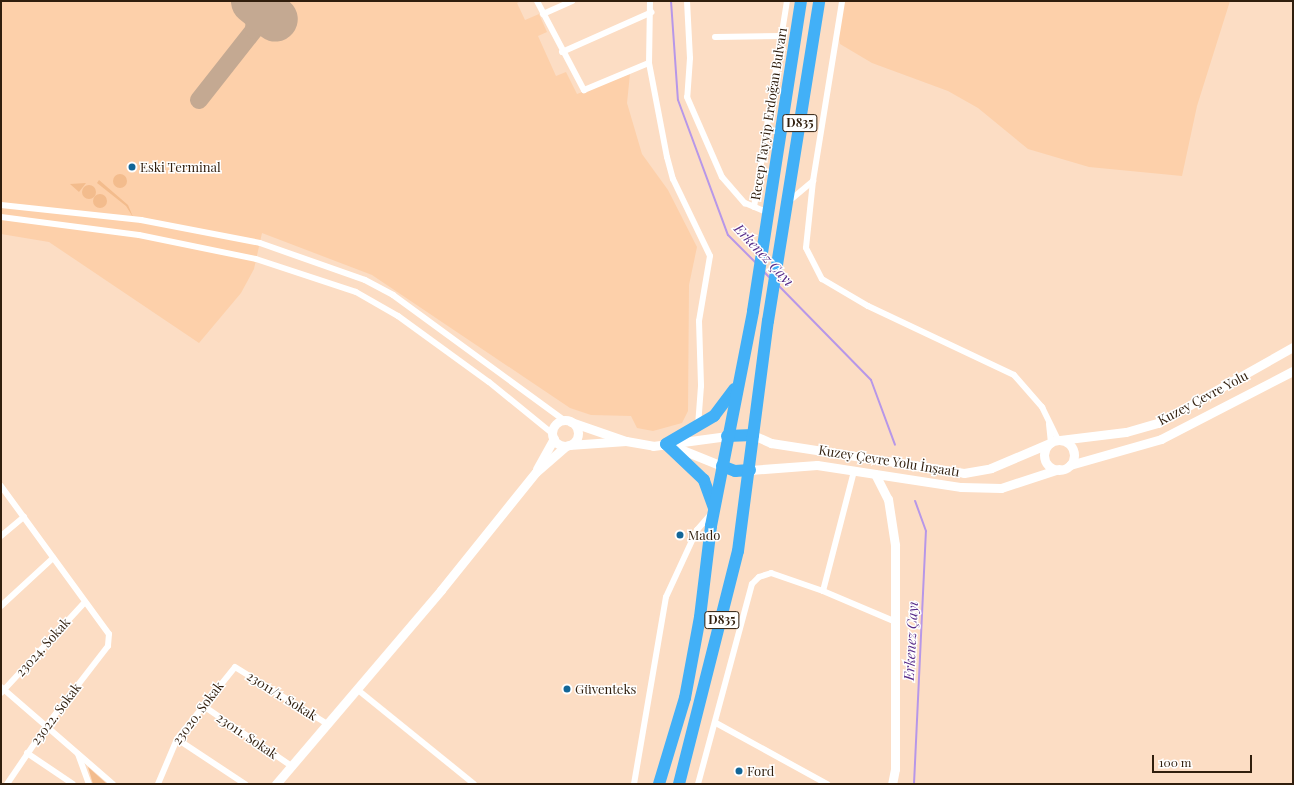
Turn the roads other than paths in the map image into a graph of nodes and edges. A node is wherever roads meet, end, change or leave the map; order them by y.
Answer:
1 (537, 1) edge
2 (572, 1) edge
3 (650, 1) edge
4 (687, 1) edge
5 (787, 1) edge
6 (801, 1) edge
7 (819, 1) edge
8 (842, 1) edge
9 (652, 12) junction
10 (543, 14) junction
11 (782, 36) junction
12 (715, 37) dead end
13 (562, 52) junction
14 (649, 63) junction
15 (813, 181) junction
16 (788, 202) junction
17 (1, 205) edge
18 (754, 207) junction
19 (768, 213) junction
20 (1, 217) edge
21 (134, 220) junction
22 (132, 234) junction
23 (1293, 347) edge
24 (1293, 371) edge
25 (738, 382) junction
26 (568, 421) junction
27 (698, 428) junction
28 (753, 435) junction
29 (553, 436) junction
30 (727, 436) junction
31 (626, 441) junction
32 (1055, 441) junction
33 (666, 444) junction
34 (567, 446) junction
35 (1070, 465) junction
36 (722, 466) junction
37 (1058, 469) junction
38 (750, 470) junction
39 (854, 471) junction
40 (536, 472) junction
41 (875, 474) junction
42 (1, 486) edge
43 (715, 509) junction
44 (24, 517) junction
45 (1, 536) edge
46 (53, 558) junction
47 (823, 591) junction
48 (85, 602) junction
49 (1, 606) edge
50 (896, 622) junction
51 (235, 667) joint
52 (2, 690) edge
53 (358, 690) junction
54 (202, 705) junction
55 (716, 723) junction
56 (47, 725) junction
57 (329, 725) junction
58 (177, 739) junction
59 (27, 753) junction
60 (77, 753) junction
61 (293, 767) junction
62 (158, 782) edge
63 (7, 784) edge
64 (73, 784) edge
65 (89, 784) edge
66 (113, 784) edge
67 (166, 784) edge
68 (246, 784) edge
69 (276, 784) edge
70 (474, 784) edge
71 (634, 784) edge
72 (659, 784) edge
73 (678, 784) edge
74 (698, 784) edge
75 (827, 784) edge
76 (892, 784) edge

1 - 10 street
2 - 10 street
3 - 9 street
4 - 18 street
5 - 11 street, Recep Tayyip Erdoğan Bulvarı
6 - 19 highway, Recep Tayyip Erdoğan Bulvarı / D835
7 - 16 highway, D835
8 - 15 street
9 - 13 street
9 - 14 street
10 - 13 street
11 - 12 street
11 - 18 street, Recep Tayyip Erdoğan Bulvarı
13 - 14 street
14 - 27 street
15 - 16 street
15 - 32 street
16 - 28 highway, D835
17 - 21 street
18 - 19 street
19 - 25 highway, Recep Tayyip Erdoğan Bulvarı / D835
20 - 22 street
21 - 22 street
21 - 26 street
22 - 29 street
23 - 32 main road, Kuzey Çevre Yolu
24 - 35 main road
25 - 27 highway
25 - 30 highway, D835
26 - 29 main road
26 - 31 main road
26 - 34 main road
27 - 33 highway
28 - 30 highway
28 - 32 main road, Kuzey Çevre Yolu İnşaatı
28 - 38 highway, D835
29 - 34 main road
29 - 40 main road
30 - 33 main road
30 - 36 highway, D835
31 - 33 main road
31 - 34 main road
32 - 35 main road
32 - 37 main road
33 - 36 main road
33 - 43 highway
34 - 40 main road
35 - 37 main road
36 - 38 highway
36 - 43 highway, D835
37 - 41 main road
38 - 39 main road
38 - 73 highway, D835
39 - 41 main road
39 - 47 street
40 - 53 main road
41 - 50 main road
42 - 44 street
43 - 71 street
43 - 72 highway, D835
44 - 45 street
44 - 46 street
46 - 48 street
46 - 49 street
47 - 50 street
47 - 55 street
48 - 52 street, 23024. Sokak
48 - 56 street, 23022. Sokak
50 - 76 main road
51 - 54 street, 23020. Sokak
51 - 57 street, 23011/1. Sokak
52 - 56 street
53 - 57 main road
53 - 70 street
54 - 58 street, 23020. Sokak
54 - 61 street, 23011. Sokak
55 - 74 street
55 - 75 street
56 - 59 street, 23022. Sokak
56 - 60 street
57 - 61 main road
58 - 62 street, 23020. Sokak
58 - 68 street
59 - 63 street, 23022. Sokak
59 - 64 street
60 - 65 street
60 - 66 street
61 - 69 main road
62 - 67 street

